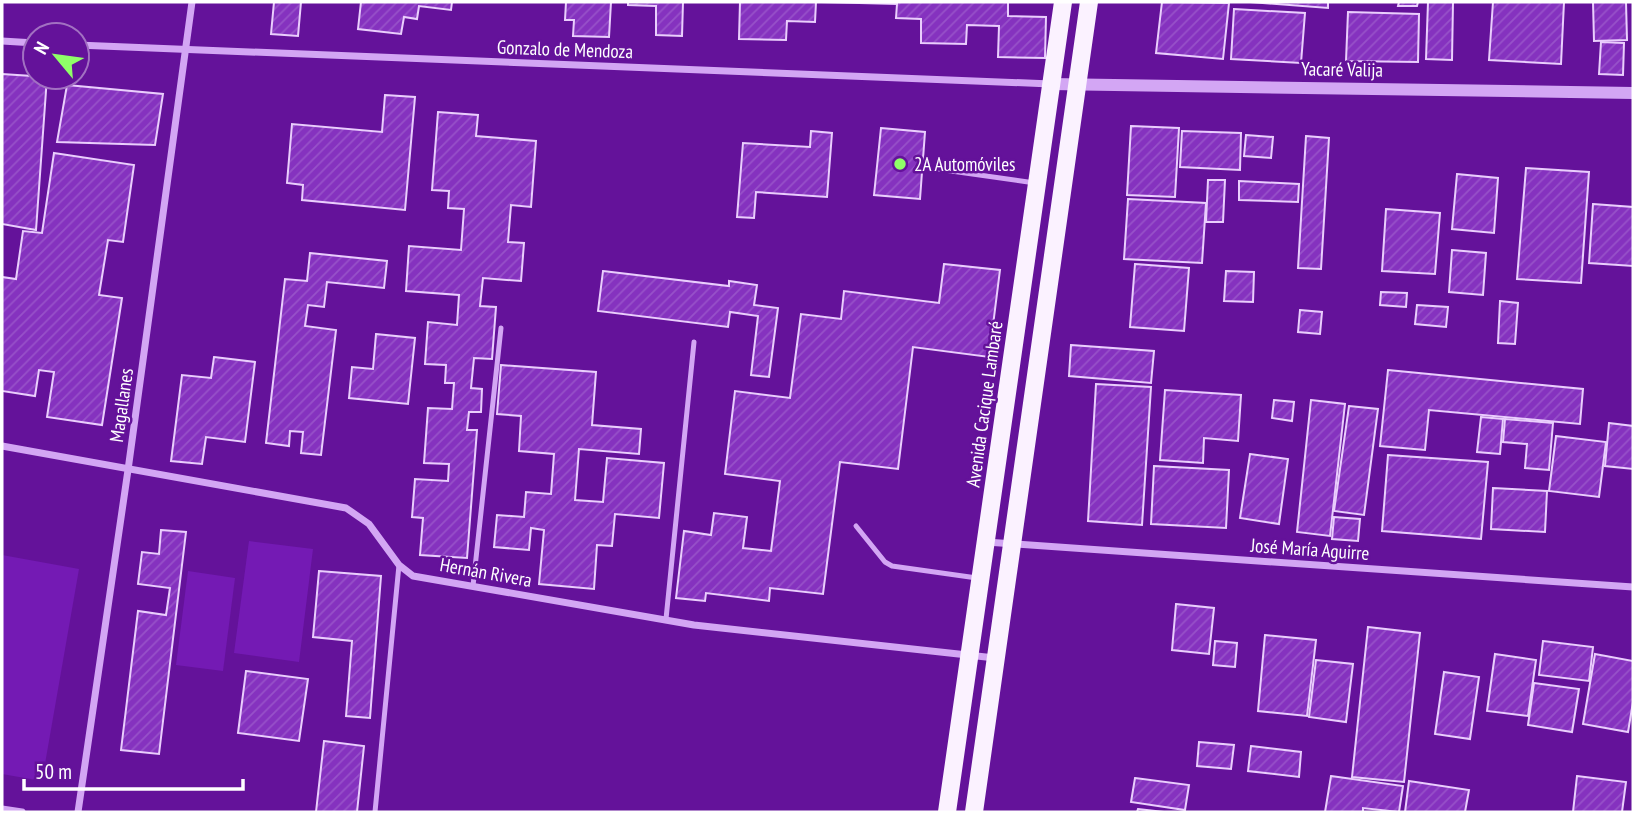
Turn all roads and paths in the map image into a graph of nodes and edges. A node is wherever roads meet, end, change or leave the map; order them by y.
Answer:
1 (192, 2) edge
2 (1063, 2) edge
3 (1089, 2) edge
4 (2, 41) edge
5 (21, 42) edge
6 (91, 46) edge
7 (186, 50) junction
8 (1051, 84) junction
9 (1078, 84) junction
10 (1633, 93) edge
11 (937, 169) dead end
12 (1037, 184) junction
13 (501, 328) dead end
14 (694, 342) dead end
15 (2, 446) edge
16 (128, 470) junction
17 (856, 526) dead end
18 (985, 542) junction
19 (1012, 545) junction
20 (399, 565) junction
21 (980, 579) junction
22 (473, 586) junction
23 (1633, 587) edge
24 (666, 619) junction
25 (969, 656) junction
26 (996, 659) junction
27 (2, 809) edge
28 (22, 812) edge
29 (78, 812) edge
30 (375, 812) edge
31 (947, 812) edge
32 (974, 812) edge

1 - 7 street, Magallanes
2 - 8 main road, Avenida Cacique Lambaré
3 - 9 main road
4 - 5 street
6 - 7 street, Gonzalo de Mendoza
7 - 8 street, Gonzalo de Mendoza
7 - 16 street, Magallanes
8 - 9 street, Yacaré Valija
8 - 12 main road, Avenida Cacique Lambaré
9 - 10 street, Yacaré Valija
9 - 19 main road
11 - 12 lane
12 - 18 main road, Avenida Cacique Lambaré
13 - 22 lane
14 - 24 lane
15 - 16 street, Hernán Rivera
16 - 20 street, Hernán Rivera
16 - 29 street, Magallanes
17 - 21 lane
18 - 19 street, José María Aguirre
18 - 21 main road, Avenida Cacique Lambaré
19 - 23 street, José María Aguirre
19 - 26 main road
20 - 22 street, Hernán Rivera
20 - 30 lane
21 - 25 main road, Avenida Cacique Lambaré
22 - 24 street, Hernán Rivera
24 - 25 street, Hernán Rivera
25 - 26 street, Hernán Rivera
25 - 31 main road, Avenida Cacique Lambaré
26 - 32 main road
27 - 28 street

